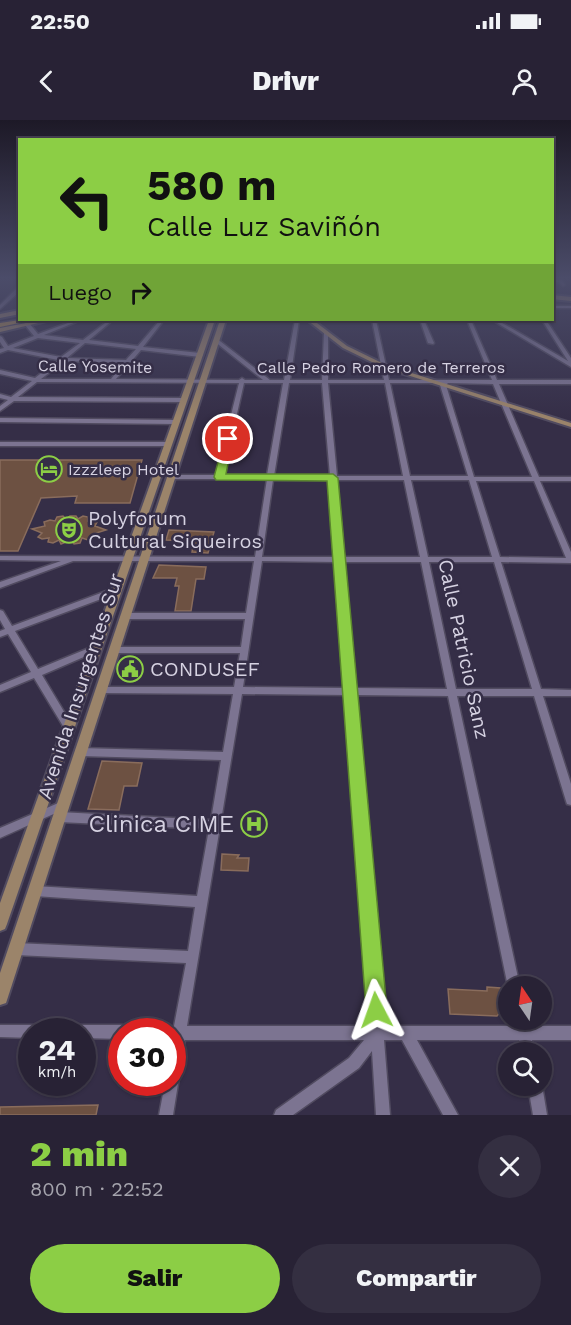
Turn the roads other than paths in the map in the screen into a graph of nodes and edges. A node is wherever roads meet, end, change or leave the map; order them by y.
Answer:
1 (30, 325) edge
2 (65, 325) edge
3 (104, 325) edge
4 (158, 325) edge
5 (210, 325) edge
6 (221, 325) edge
7 (296, 325) edge
8 (317, 325) edge
9 (327, 325) edge
10 (375, 325) edge
11 (424, 325) edge
12 (471, 325) edge
13 (504, 325) edge
14 (548, 325) edge
15 (326, 333) junction
16 (37, 336) junction
17 (0, 338) edge
18 (216, 339) junction
19 (82, 342) junction
20 (431, 343) dead end
21 (7, 348) junction
22 (140, 348) junction
23 (0, 351) edge
24 (566, 354) junction
25 (200, 355) junction
26 (556, 355) junction
27 (61, 359) junction
28 (128, 362) junction
29 (383, 363) junction
30 (571, 364) edge
31 (0, 372) edge
32 (36, 380) junction
33 (113, 380) junction
34 (191, 380) junction
35 (242, 380) junction
36 (203, 381) junction
37 (267, 381) junction
38 (285, 381) junction
39 (325, 381) junction
40 (387, 381) junction
41 (431, 381) junction
42 (494, 381) junction
43 (571, 381) edge
44 (445, 383) junction
45 (0, 396) edge
46 (12, 399) junction
47 (184, 400) junction
48 (503, 401) junction
49 (0, 409) edge
50 (571, 418) edge
51 (0, 420) edge
52 (176, 422) junction
53 (571, 425) edge
54 (0, 444) edge
55 (168, 444) junction
56 (170, 477) junction
57 (219, 477) junction
58 (270, 478) junction
59 (333, 478) junction
60 (407, 478) junction
61 (472, 478) junction
62 (537, 478) junction
63 (571, 478) edge
64 (0, 558) edge
65 (76, 558) junction
66 (128, 558) junction
67 (144, 558) junction
68 (258, 558) junction
69 (341, 559) junction
70 (425, 559) junction
71 (497, 559) junction
72 (571, 560) edge
73 (0, 585) edge
74 (117, 590) junction
75 (0, 613) edge
76 (125, 616) junction
77 (250, 616) junction
78 (10, 630) junction
79 (0, 634) edge
80 (97, 648) junction
81 (114, 650) junction
82 (245, 650) junction
83 (36, 674) junction
84 (0, 688) edge
85 (100, 690) junction
86 (238, 691) junction
87 (352, 692) junction
88 (454, 692) junction
89 (537, 693) junction
90 (571, 693) edge
91 (69, 728) junction
92 (81, 752) junction
93 (227, 756) junction
94 (571, 801) edge
95 (61, 811) junction
96 (38, 816) junction
97 (215, 825) junction
98 (0, 833) edge
99 (35, 891) junction
100 (202, 902) junction
101 (0, 924) edge
102 (16, 949) junction
103 (193, 957) junction
104 (512, 976) edge
105 (0, 997) edge
106 (179, 1018) edge
107 (498, 1028) edge
108 (546, 1030) edge
109 (0, 1031) edge
110 (108, 1032) edge
111 (378, 1032) junction
112 (186, 1033) edge
113 (406, 1033) junction
114 (571, 1033) edge
115 (169, 1096) edge
116 (537, 1096) edge
117 (166, 1115) edge
118 (281, 1115) edge
119 (384, 1115) edge
120 (451, 1115) edge
121 (540, 1115) edge

1 - 16 street
2 - 16 street
3 - 19 street
4 - 22 street
5 - 25 main road, Avenida Insurgentes Sur
6 - 18 main road, Avenida Insurgentes Sur
7 - 38 street
8 - 15 main road
9 - 29 main road
10 - 29 street, Calle Patricio Sanz
11 - 20 street
12 - 42 street
13 - 26 street
14 - 24 street
15 - 29 main road
15 - 39 street
16 - 19 street
16 - 21 street
17 - 21 street
18 - 36 main road, Avenida Insurgentes Sur
18 - 37 street
19 - 22 street
19 - 27 street
21 - 23 street
21 - 27 street
22 - 25 street
22 - 28 street
24 - 26 street
24 - 30 street
25 - 34 main road, Avenida Insurgentes Sur
26 - 30 street
27 - 28 street
27 - 32 street
28 - 33 street
29 - 40 street, Calle Patricio Sanz
29 - 41 main road
29 - 44 main road
31 - 32 street, Calle Yosemite
32 - 33 street, Calle Yosemite
32 - 46 street
33 - 34 street, Calle Yosemite
34 - 36 street, Calle Pedro Romero de Terreros
34 - 47 main road, Avenida Insurgentes Sur
35 - 36 street, Calle Pedro Romero de Terreros
35 - 37 street, Calle Pedro Romero de Terreros
35 - 57 street
36 - 56 main road, Avenida Insurgentes Sur
37 - 38 street, Calle Pedro Romero de Terreros
38 - 39 street, Calle Pedro Romero de Terreros
38 - 58 street
39 - 40 street, Calle Pedro Romero de Terreros
39 - 59 street
40 - 41 street, Calle Pedro Romero de Terreros
40 - 60 street, Calle Patricio Sanz
41 - 44 main road
42 - 43 street, Calle Pedro Romero de Terreros
42 - 44 street, Calle Pedro Romero de Terreros
42 - 48 street
44 - 48 main road
44 - 61 street
45 - 46 street
46 - 47 street
46 - 49 street
47 - 52 main road, Avenida Insurgentes Sur
48 - 50 main road
48 - 53 main road
48 - 62 street
51 - 52 street
52 - 55 main road, Avenida Insurgentes Sur
54 - 55 street
55 - 66 main road, Avenida Insurgentes Sur
56 - 57 street
56 - 67 main road, Avenida Insurgentes Sur
57 - 58 street
58 - 59 street
58 - 68 street
59 - 60 street
59 - 69 street
60 - 61 street
60 - 70 street, Calle Patricio Sanz
61 - 62 street
61 - 71 street
62 - 63 street
62 - 72 street
64 - 65 street
65 - 66 street
65 - 73 street
66 - 67 street
66 - 74 main road, Avenida Insurgentes Sur
67 - 68 street
67 - 76 main road, Avenida Insurgentes Sur
68 - 69 street
68 - 77 street
69 - 70 street
69 - 87 street
70 - 71 street
70 - 88 street, Calle Patricio Sanz
71 - 72 street
71 - 89 street
74 - 78 street
74 - 80 main road, Avenida Insurgentes Sur
75 - 78 street
76 - 77 street
76 - 81 main road, Avenida Insurgentes Sur
77 - 82 street
78 - 79 street
78 - 83 street
80 - 83 street
80 - 91 main road, Avenida Insurgentes Sur
81 - 82 street
81 - 85 main road, Avenida Insurgentes Sur
82 - 86 street
83 - 84 street
83 - 91 street
85 - 86 street
85 - 92 main road, Avenida Insurgentes Sur
86 - 87 street
86 - 93 street
87 - 88 street
87 - 111 street
88 - 89 street
88 - 104 street, Calle Patricio Sanz
89 - 90 street
89 - 94 street
91 - 96 main road, Avenida Insurgentes Sur
92 - 93 street
92 - 95 main road, Avenida Insurgentes Sur
93 - 97 street
95 - 96 street
95 - 97 street
95 - 99 main road, Avenida Insurgentes Sur
96 - 98 street
96 - 101 main road, Avenida Insurgentes Sur
97 - 100 street
99 - 100 street
99 - 102 main road, Avenida Insurgentes Sur
100 - 103 street
102 - 103 street
102 - 105 main road, Avenida Insurgentes Sur
103 - 106 street
107 - 113 street
108 - 114 street
109 - 110 street
111 - 112 street
111 - 113 street
111 - 118 street
111 - 119 street
113 - 120 street
115 - 117 street
116 - 121 street

